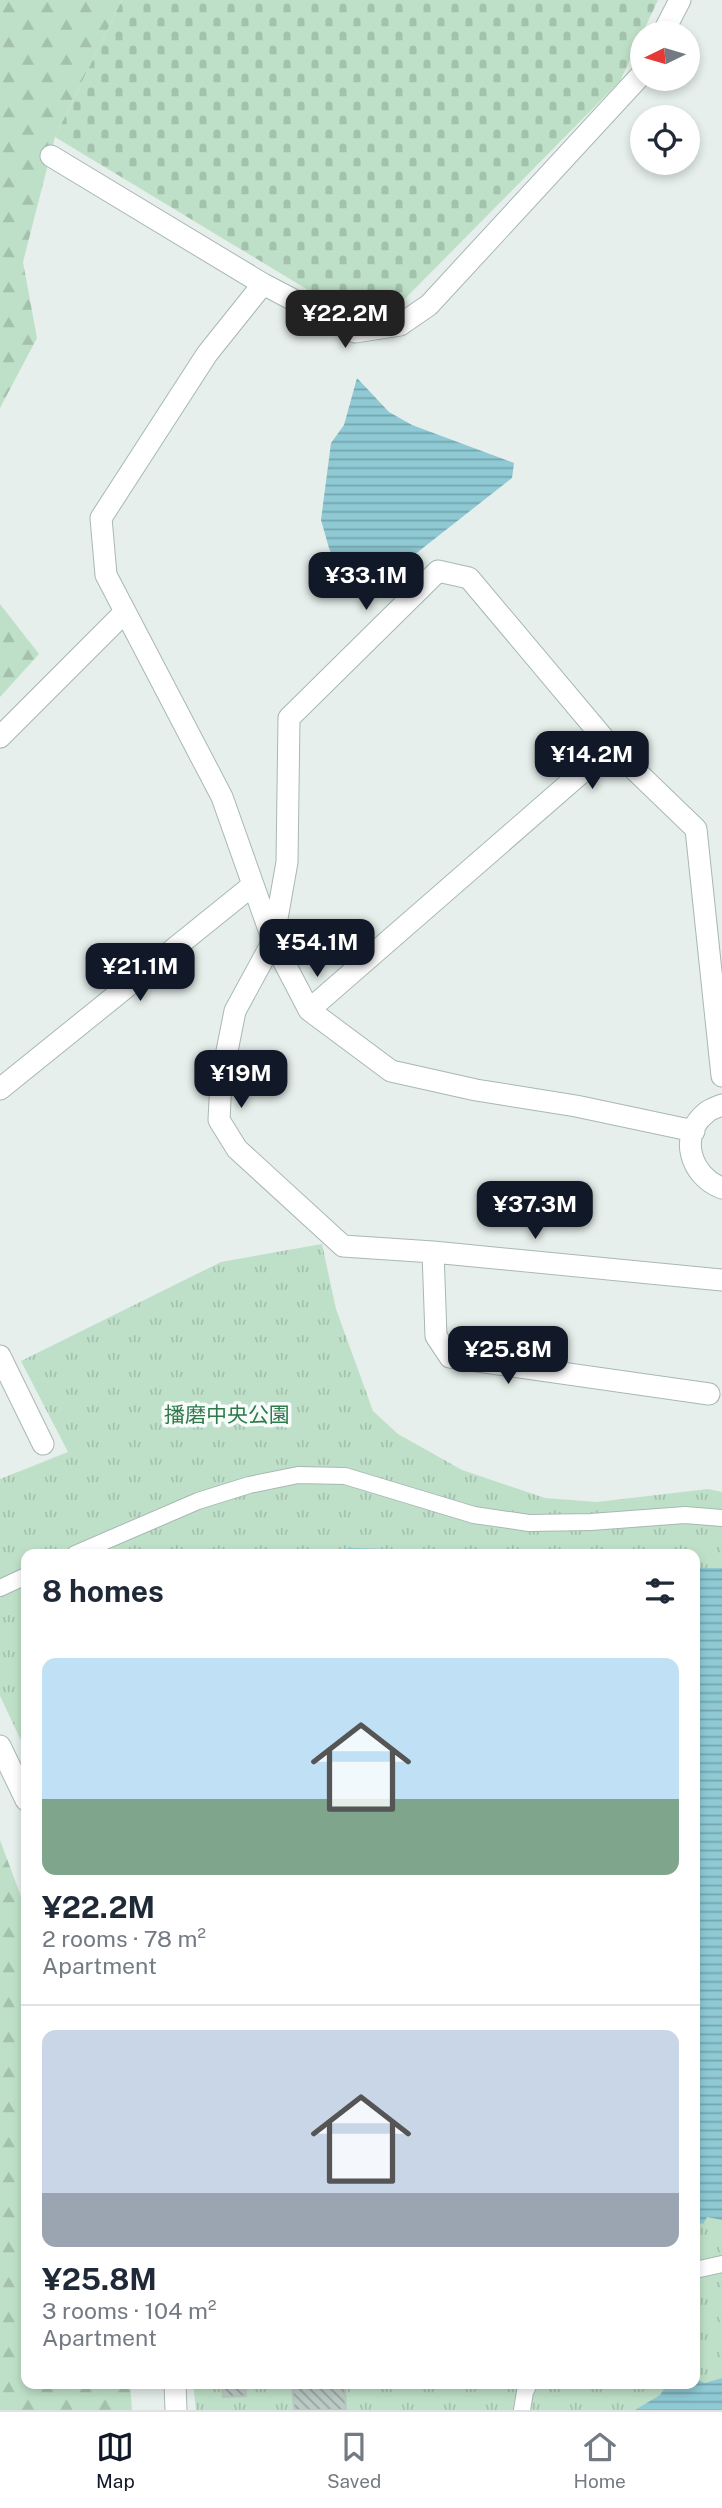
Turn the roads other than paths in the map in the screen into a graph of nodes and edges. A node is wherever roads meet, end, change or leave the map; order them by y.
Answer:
1 (680, 0) edge
2 (669, 21) edge
3 (630, 87) edge
4 (51, 156) dead end
5 (263, 284) junction
6 (124, 612) junction
7 (0, 737) edge
8 (611, 747) junction
9 (253, 885) junction
10 (273, 941) junction
11 (309, 1010) junction
12 (722, 1076) edge
13 (0, 1089) edge
14 (722, 1105) edge
15 (694, 1130) junction
16 (722, 1188) edge
17 (433, 1252) junction
18 (722, 1280) edge
19 (0, 1356) edge
20 (709, 1394) dead end
21 (43, 1444) dead end
22 (722, 1518) edge
23 (87, 1549) edge
24 (21, 1578) edge
25 (0, 1588) edge
26 (0, 1746) edge
27 (21, 1790) edge
28 (722, 2263) edge
29 (700, 2269) edge
30 (175, 2389) edge
31 (526, 2389) edge
32 (176, 2410) edge
33 (522, 2410) edge

1 - 2 street
3 - 5 street
4 - 5 street
5 - 6 street
6 - 7 street
6 - 9 street
8 - 10 street
8 - 11 street
8 - 12 street
9 - 10 street
9 - 13 street
10 - 11 street
10 - 17 street
11 - 15 street
14 - 15 street
15 - 16 street
17 - 18 street
17 - 20 street
19 - 21 street
22 - 23 lane
24 - 25 lane
26 - 27 street
28 - 29 lane
30 - 32 street
31 - 33 lane

